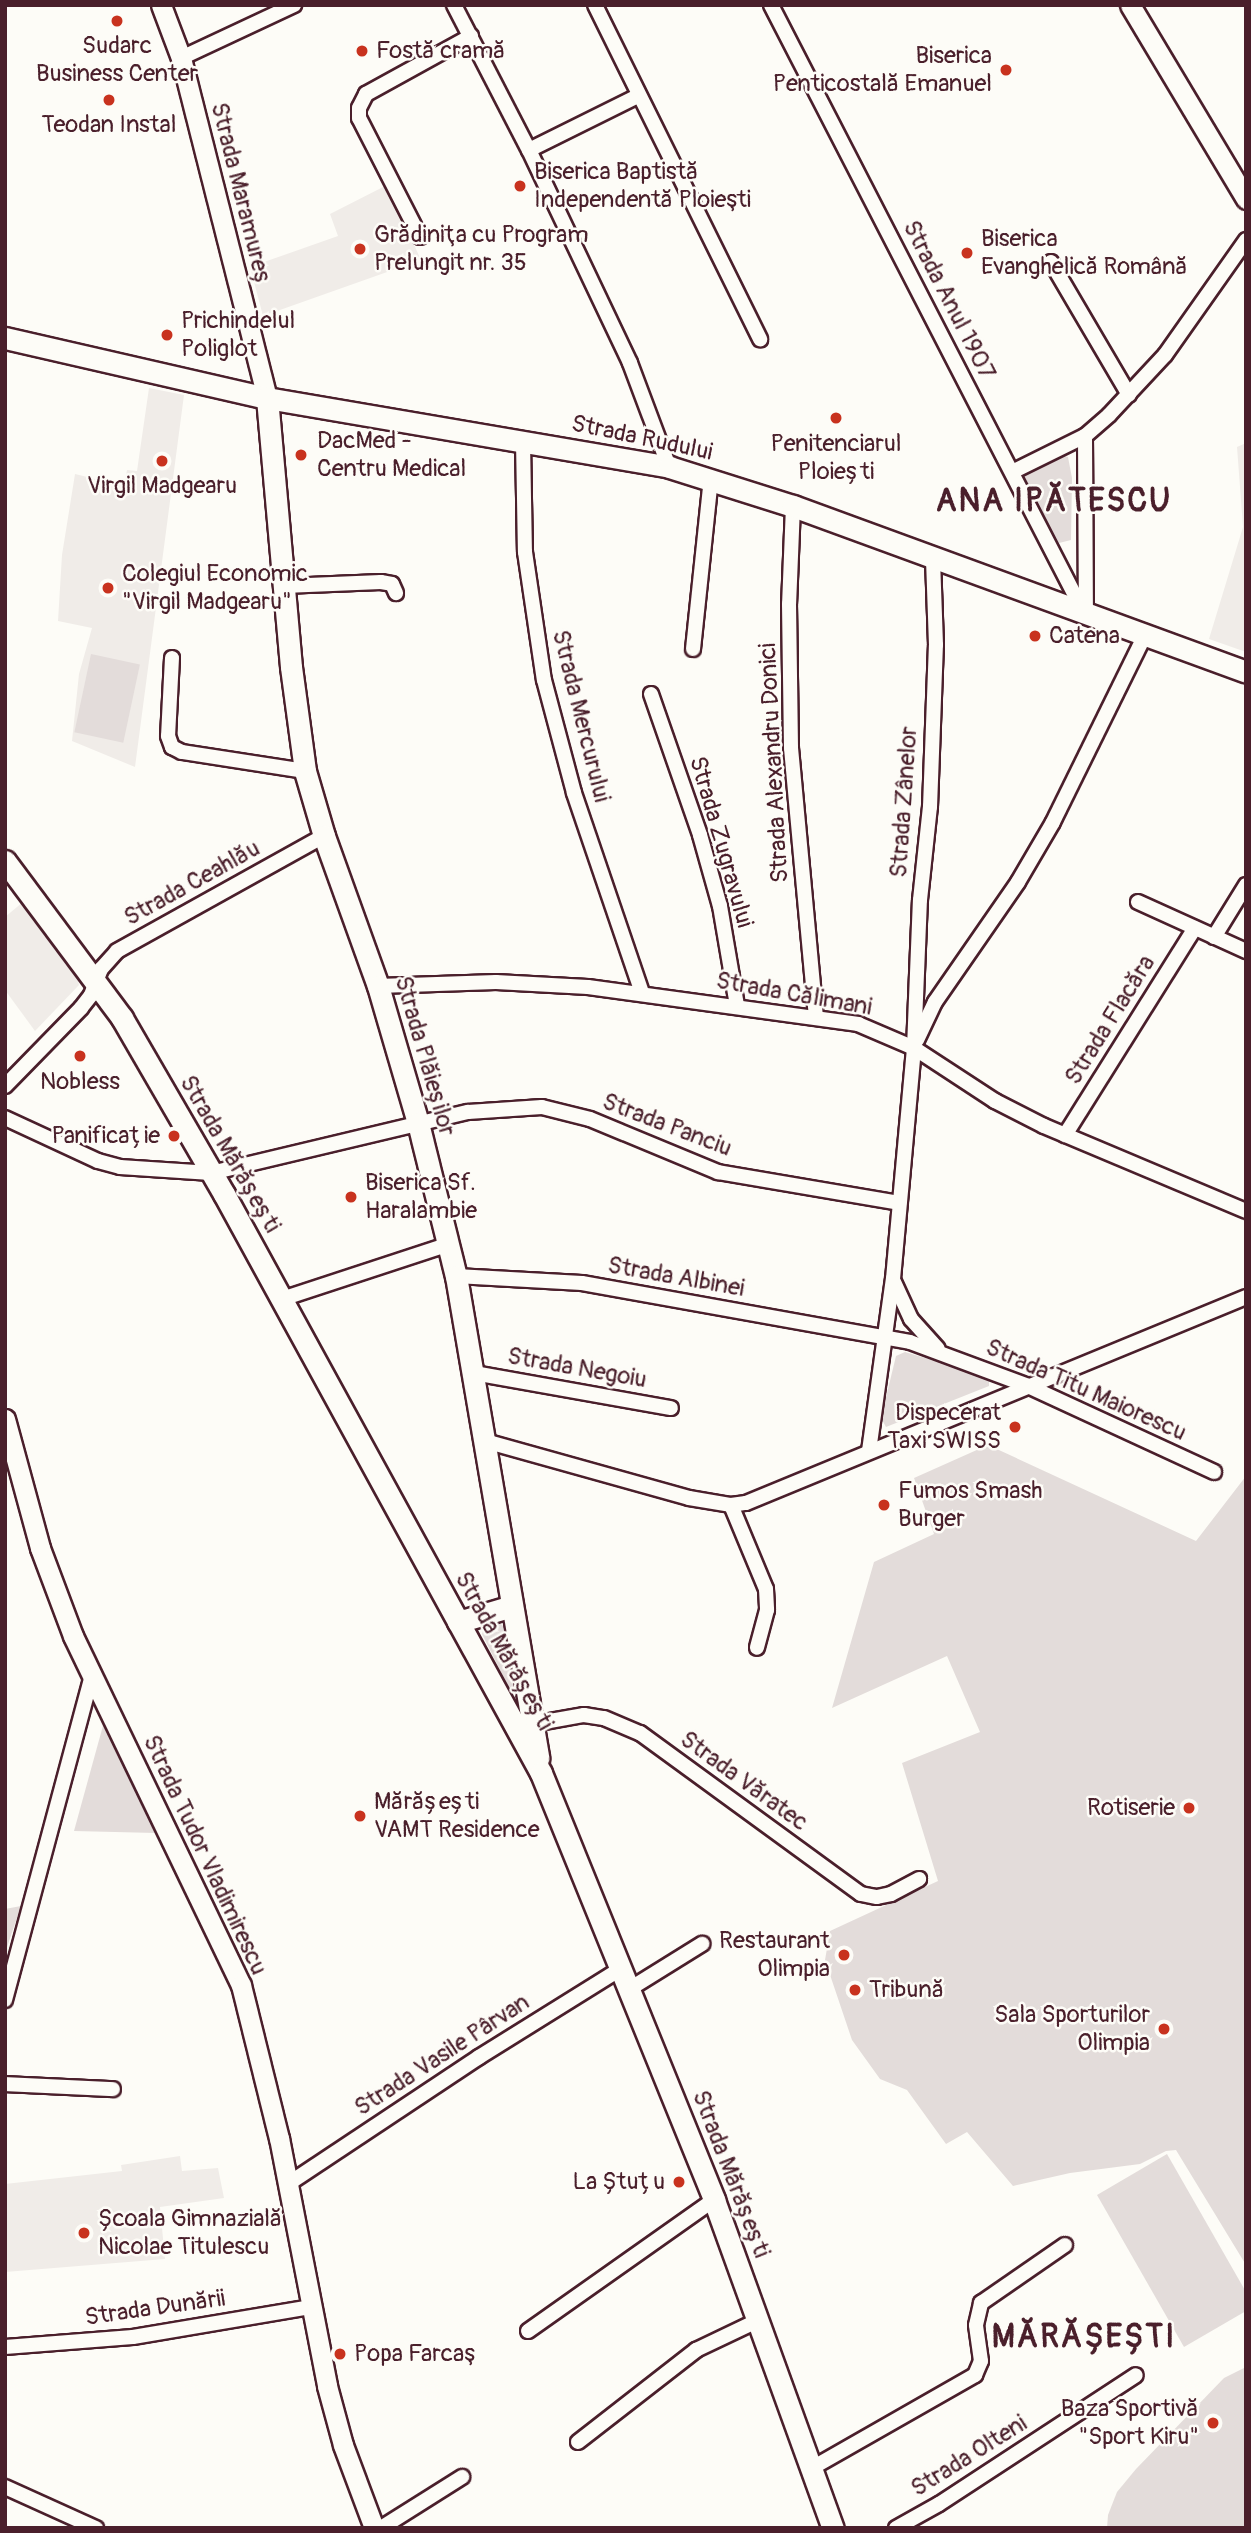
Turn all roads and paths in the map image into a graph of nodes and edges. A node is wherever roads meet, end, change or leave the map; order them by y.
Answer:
1 (161, 5) edge
2 (294, 5) edge
3 (454, 5) edge
4 (595, 5) edge
5 (771, 5) edge
6 (1130, 5) edge
7 (471, 36) junction
8 (181, 58) junction
9 (638, 96) junction
10 (529, 150) junction
11 (1246, 198) edge
12 (420, 237) dead end
13 (1246, 240) edge
14 (1051, 262) dead end
15 (5, 338) edge
16 (760, 339) dead end
17 (1129, 395) junction
18 (267, 398) junction
19 (1085, 436) junction
20 (523, 441) junction
21 (669, 467) junction
22 (1012, 472) junction
23 (711, 479) junction
24 (793, 506) junction
25 (933, 558) junction
26 (284, 586) junction
27 (396, 593) dead end
28 (1086, 616) junction
29 (1144, 637) junction
30 (693, 649) dead end
31 (172, 658) dead end
32 (1246, 673) edge
33 (650, 694) dead end
34 (305, 771) junction
35 (324, 836) junction
36 (5, 861) edge
37 (1246, 885) edge
38 (1138, 902) dead end
39 (1195, 928) junction
40 (1214, 937) junction
41 (1246, 951) edge
42 (97, 983) junction
43 (378, 986) junction
44 (642, 993) junction
45 (737, 1005) junction
46 (816, 1017) junction
47 (914, 1048) junction
48 (5, 1086) edge
49 (5, 1118) edge
50 (418, 1123) junction
51 (1065, 1135) junction
52 (211, 1173) junction
53 (899, 1203) junction
54 (1246, 1211) edge
55 (449, 1244) junction
56 (457, 1276) junction
57 (893, 1279) junction
58 (1246, 1297) edge
59 (282, 1299) junction
60 (886, 1337) junction
61 (939, 1350) junction
62 (474, 1373) junction
63 (1028, 1386) junction
64 (671, 1408) dead end
65 (5, 1419) edge
66 (485, 1441) junction
67 (869, 1451) junction
68 (1214, 1472) dead end
69 (730, 1505) junction
70 (512, 1606) junction
71 (458, 1622) junction
72 (757, 1648) dead end
73 (92, 1676) junction
74 (533, 1724) junction
75 (541, 1773) junction
76 (919, 1879) dead end
77 (702, 1944) dead end
78 (622, 1968) junction
79 (631, 1989) junction
80 (5, 2000) edge
81 (5, 2084) edge
82 (113, 2089) dead end
83 (288, 2184) junction
84 (714, 2200) junction
85 (1066, 2245) dead end
86 (311, 2307) junction
87 (759, 2320) junction
88 (528, 2331) dead end
89 (5, 2347) edge
90 (1136, 2375) dead end
91 (578, 2442) dead end
92 (812, 2468) junction
93 (461, 2477) dead end
94 (5, 2487) edge
95 (96, 2528) edge
96 (374, 2528) edge
97 (381, 2528) edge
98 (833, 2528) edge
99 (896, 2528) edge

1 - 8 street, Strada Maramureș
2 - 8 street
3 - 7 street
4 - 9 street
5 - 22 street, Strada Anul 1907
6 - 11 street
7 - 10 street
7 - 12 street
8 - 18 street, Strada Maramureș
9 - 10 street
9 - 16 street
10 - 21 street
13 - 17 street
14 - 17 street
15 - 18 main road, Strada Rudului
17 - 19 street
18 - 20 main road, Strada Rudului
18 - 26 main road, Strada Plăieșilor
19 - 22 street
19 - 28 street
20 - 21 main road, Strada Rudului
20 - 44 street, Strada Mercurului
21 - 23 main road, Strada Rudului
22 - 28 street, Strada Anul 1907
23 - 24 main road, Strada Rudului
23 - 30 street
24 - 25 main road, Strada Rudului
24 - 46 street, Strada Alexandru Donici
25 - 28 main road, Strada Rudului
25 - 47 street, Strada Zânelor
26 - 27 street
26 - 34 main road, Strada Plăieșilor
28 - 29 main road, Strada Rudului
29 - 32 main road, Strada Rudului
29 - 47 street
31 - 34 street
33 - 45 street, Strada Zugravului
34 - 35 main road, Strada Plăieșilor
35 - 42 street, Strada Ceahlău
35 - 43 main road, Strada Plăieșilor
36 - 42 main road, Strada Mărășești
37 - 40 street
38 - 39 street
39 - 40 street
39 - 51 street, Strada Flacăra
40 - 41 street
42 - 48 street, Strada Ceahlău
42 - 52 main road, Strada Mărășești
43 - 44 street, Strada Călimani
43 - 50 main road, Strada Plăieșilor
44 - 45 street, Strada Călimani
45 - 46 street, Strada Călimani
46 - 47 street, Strada Călimani
47 - 51 street, Strada Călimani
47 - 53 street
49 - 52 street, Strada Panciu
50 - 52 street, Strada Panciu
50 - 53 street, Strada Panciu
50 - 55 main road, Strada Plăieșilor
51 - 54 street, Strada Călimani
52 - 59 main road, Strada Mărășești
53 - 57 street
55 - 56 main road, Strada Plăieșilor
55 - 59 street
56 - 60 street, Strada Albinei
56 - 62 main road, Strada Plăieșilor
57 - 60 street
57 - 61 street, Strada Titu Maiorescu
58 - 63 street
59 - 71 main road, Strada Mărășești
60 - 61 street, Strada Titu Maiorescu
60 - 67 street
61 - 63 street, Strada Titu Maiorescu
62 - 64 street, Strada Negoiu
62 - 66 main road, Strada Plăieșilor
63 - 67 street
63 - 68 street, Strada Titu Maiorescu
65 - 73 street, Strada Tudor Vladimirescu
66 - 69 street
66 - 70 main road, Strada Plăieșilor
67 - 69 street
69 - 72 street
70 - 71 main road
70 - 74 main road, Strada Plăieșilor
71 - 75 main road, Strada Mărășești
73 - 80 street
73 - 83 street, Strada Tudor Vladimirescu
74 - 75 main road, Strada Plăieșilor
74 - 76 street, Strada Văratec
75 - 78 main road, Strada Mărășești
77 - 79 street
78 - 79 main road, Strada Mărășești
78 - 83 street, Strada Vasile Pârvan
79 - 84 main road, Strada Mărășești
81 - 82 street
83 - 86 street, Strada Tudor Vladimirescu
84 - 87 main road, Strada Mărășești
84 - 88 street
85 - 92 street
86 - 89 street, Strada Dunării
86 - 96 street, Strada Tudor Vladimirescu
87 - 91 street
87 - 92 main road, Strada Mărășești
90 - 99 street, Strada Olteni
92 - 98 main road, Strada Mărășești
93 - 97 street
94 - 95 street

